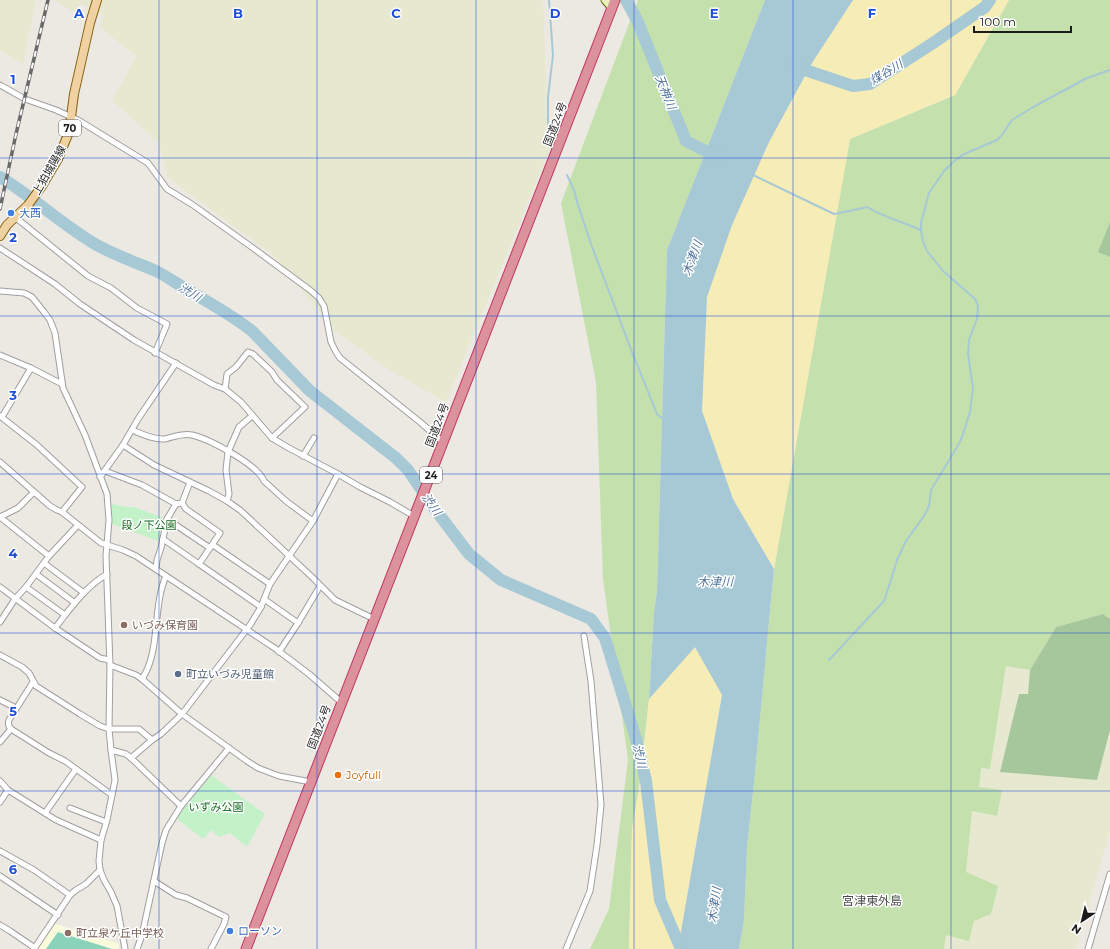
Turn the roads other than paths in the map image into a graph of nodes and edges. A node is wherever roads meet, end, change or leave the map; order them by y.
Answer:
1 (97, 0) edge
2 (605, 0) edge
3 (614, 4) edge
4 (0, 86) edge
5 (72, 117) junction
6 (15, 217) junction
7 (0, 236) edge
8 (0, 248) edge
9 (0, 291) edge
10 (155, 353) junction
11 (0, 355) edge
12 (176, 363) junction
13 (31, 368) junction
14 (62, 384) junction
15 (225, 389) junction
16 (1, 416) edge
17 (252, 416) junction
18 (132, 430) junction
19 (272, 438) junction
20 (314, 438) dead end
21 (443, 442) junction
22 (123, 445) junction
23 (228, 452) junction
24 (303, 456) junction
25 (0, 462) edge
26 (105, 471) junction
27 (338, 474) junction
28 (100, 477) junction
29 (190, 482) junction
30 (34, 493) junction
31 (226, 501) junction
32 (182, 503) junction
33 (176, 504) junction
34 (62, 512) junction
35 (414, 516) junction
36 (0, 517) edge
37 (167, 519) junction
38 (313, 521) junction
39 (78, 524) junction
40 (163, 539) junction
41 (107, 545) junction
42 (211, 546) junction
43 (49, 556) junction
44 (289, 556) junction
45 (44, 563) junction
46 (199, 564) junction
47 (156, 569) junction
48 (36, 574) junction
49 (107, 574) junction
50 (166, 576) junction
51 (270, 584) junction
52 (26, 586) junction
53 (320, 586) junction
54 (0, 587) edge
55 (84, 593) junction
56 (15, 599) junction
57 (264, 599) junction
58 (75, 603) junction
59 (260, 607) junction
60 (66, 615) junction
61 (374, 619) junction
62 (0, 622) edge
63 (298, 623) junction
64 (55, 628) junction
65 (246, 629) junction
66 (584, 636) dead end
67 (279, 652) junction
68 (0, 655) edge
69 (110, 663) junction
70 (142, 679) junction
71 (33, 682) junction
72 (0, 700) edge
73 (341, 702) junction
74 (16, 708) junction
75 (182, 714) junction
76 (11, 729) junction
77 (109, 729) junction
78 (152, 740) junction
79 (0, 742) edge
80 (229, 748) junction
81 (111, 750) junction
82 (131, 758) junction
83 (76, 769) junction
84 (0, 781) edge
85 (311, 782) junction
86 (8, 790) junction
87 (112, 795) junction
88 (0, 802) edge
89 (181, 806) junction
90 (70, 808) dead end
91 (45, 813) junction
92 (106, 822) junction
93 (101, 840) junction
94 (0, 851) edge
95 (100, 870) junction
96 (1110, 874) edge
97 (0, 876) edge
98 (154, 880) junction
99 (70, 895) junction
100 (58, 915) junction
101 (0, 926) edge
102 (35, 948) edge
103 (124, 949) edge
104 (137, 949) edge
105 (211, 949) edge
106 (246, 949) edge
107 (566, 949) edge
108 (1088, 949) edge

1 - 5 main road, 上狛城陽線 / 70
2 - 3 street
3 - 21 highway, 国道24号 / 24
4 - 5 street
5 - 6 main road, 上狛城陽線 / 70
5 - 21 street
6 - 7 main road, 上狛城陽線 / 70
6 - 10 street
8 - 10 street
9 - 14 street
10 - 12 street
11 - 13 street
12 - 15 street
12 - 18 street
13 - 14 street
13 - 16 street
14 - 28 street
15 - 17 street
15 - 19 street
16 - 34 street
17 - 19 street
17 - 23 street
18 - 22 street
18 - 23 street
19 - 24 street
20 - 24 street
21 - 35 highway, 国道24号 / 24
22 - 26 street
22 - 29 street
23 - 31 street
23 - 38 street
24 - 27 street
25 - 30 street
26 - 28 street
26 - 33 street
27 - 35 street
27 - 38 street
28 - 41 street
29 - 31 street
29 - 32 street
30 - 34 street
30 - 36 street
31 - 44 street
32 - 33 street
32 - 42 street
33 - 37 street
34 - 39 street
35 - 61 highway, 国道24号 / 24
36 - 43 street
37 - 40 street
37 - 42 street
38 - 44 street
39 - 41 street
39 - 43 street
40 - 46 street
40 - 47 street
41 - 47 street
41 - 49 street
42 - 46 street
42 - 51 street
43 - 45 street
44 - 51 street
44 - 53 street
45 - 48 street
45 - 55 street
46 - 59 street
47 - 50 street
48 - 52 street
48 - 58 street
49 - 55 street
49 - 69 street
50 - 65 street
50 - 70 street
51 - 57 street
52 - 56 street
52 - 60 street
53 - 61 street
53 - 63 street
54 - 56 street
55 - 58 street
56 - 62 street
56 - 64 street
57 - 59 street
57 - 63 street
58 - 60 street
59 - 65 street
60 - 64 street
61 - 73 highway, 国道24号 / 24
63 - 67 street
64 - 69 street
65 - 67 street
65 - 75 street
66 - 107 street
67 - 73 street
68 - 71 street
69 - 70 street
69 - 77 street
70 - 75 street
71 - 74 street
71 - 77 street
72 - 74 street
73 - 85 highway, 国道24号 / 24
74 - 76 street
75 - 78 street
75 - 80 street
76 - 79 street
76 - 83 street
77 - 78 street
77 - 81 street
78 - 82 street
80 - 85 street
80 - 89 street
81 - 82 street
81 - 87 street
82 - 89 street
83 - 87 street
83 - 91 street
84 - 86 street
85 - 106 highway, 国道24号 / 24
86 - 88 street
86 - 91 street
87 - 92 street
89 - 98 street
90 - 92 street
91 - 93 street
92 - 93 street
93 - 95 street
94 - 99 street
95 - 99 street
95 - 103 street
96 - 108 street
97 - 100 street
98 - 104 street
98 - 105 street
99 - 100 street
100 - 102 street
101 - 102 street

